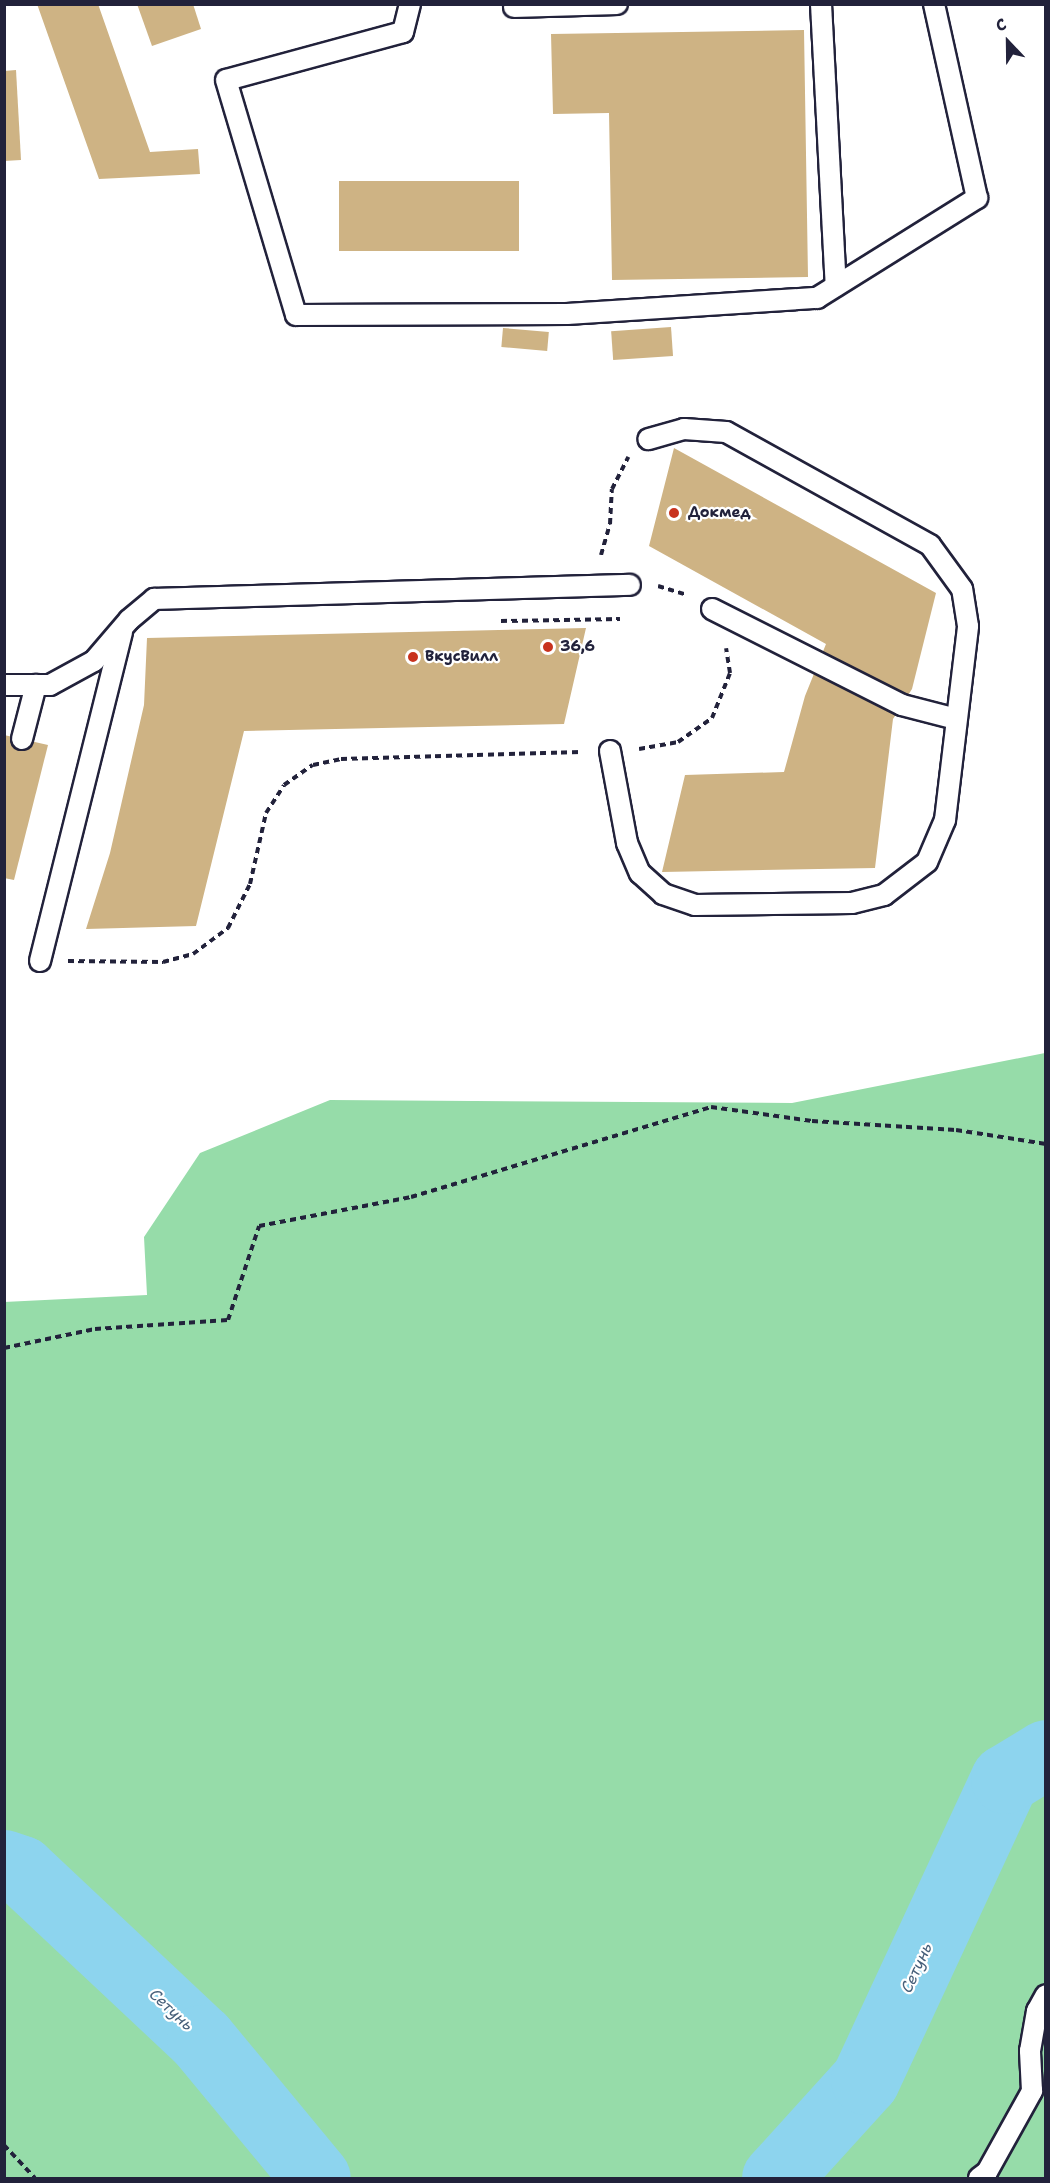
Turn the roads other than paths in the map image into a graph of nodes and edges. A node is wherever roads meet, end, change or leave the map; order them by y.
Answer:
1 (410, 4) edge
2 (617, 4) edge
3 (821, 4) edge
4 (934, 4) edge
5 (514, 7) dead end
6 (836, 286) junction
7 (648, 439) road end
8 (630, 585) road end
9 (712, 609) road end
10 (124, 626) junction
11 (36, 685) junction
12 (4, 686) edge
13 (957, 719) junction
14 (22, 739) dead end
15 (610, 751) road end
16 (40, 961) road end
17 (1046, 1995) edge
18 (979, 2178) edge

1 - 6 lane
2 - 5 lane
3 - 6 lane
4 - 6 lane
7 - 13 lane
8 - 10 lane
9 - 13 lane
10 - 11 lane
10 - 16 lane
11 - 12 lane
11 - 14 lane
13 - 15 lane
17 - 18 lane

